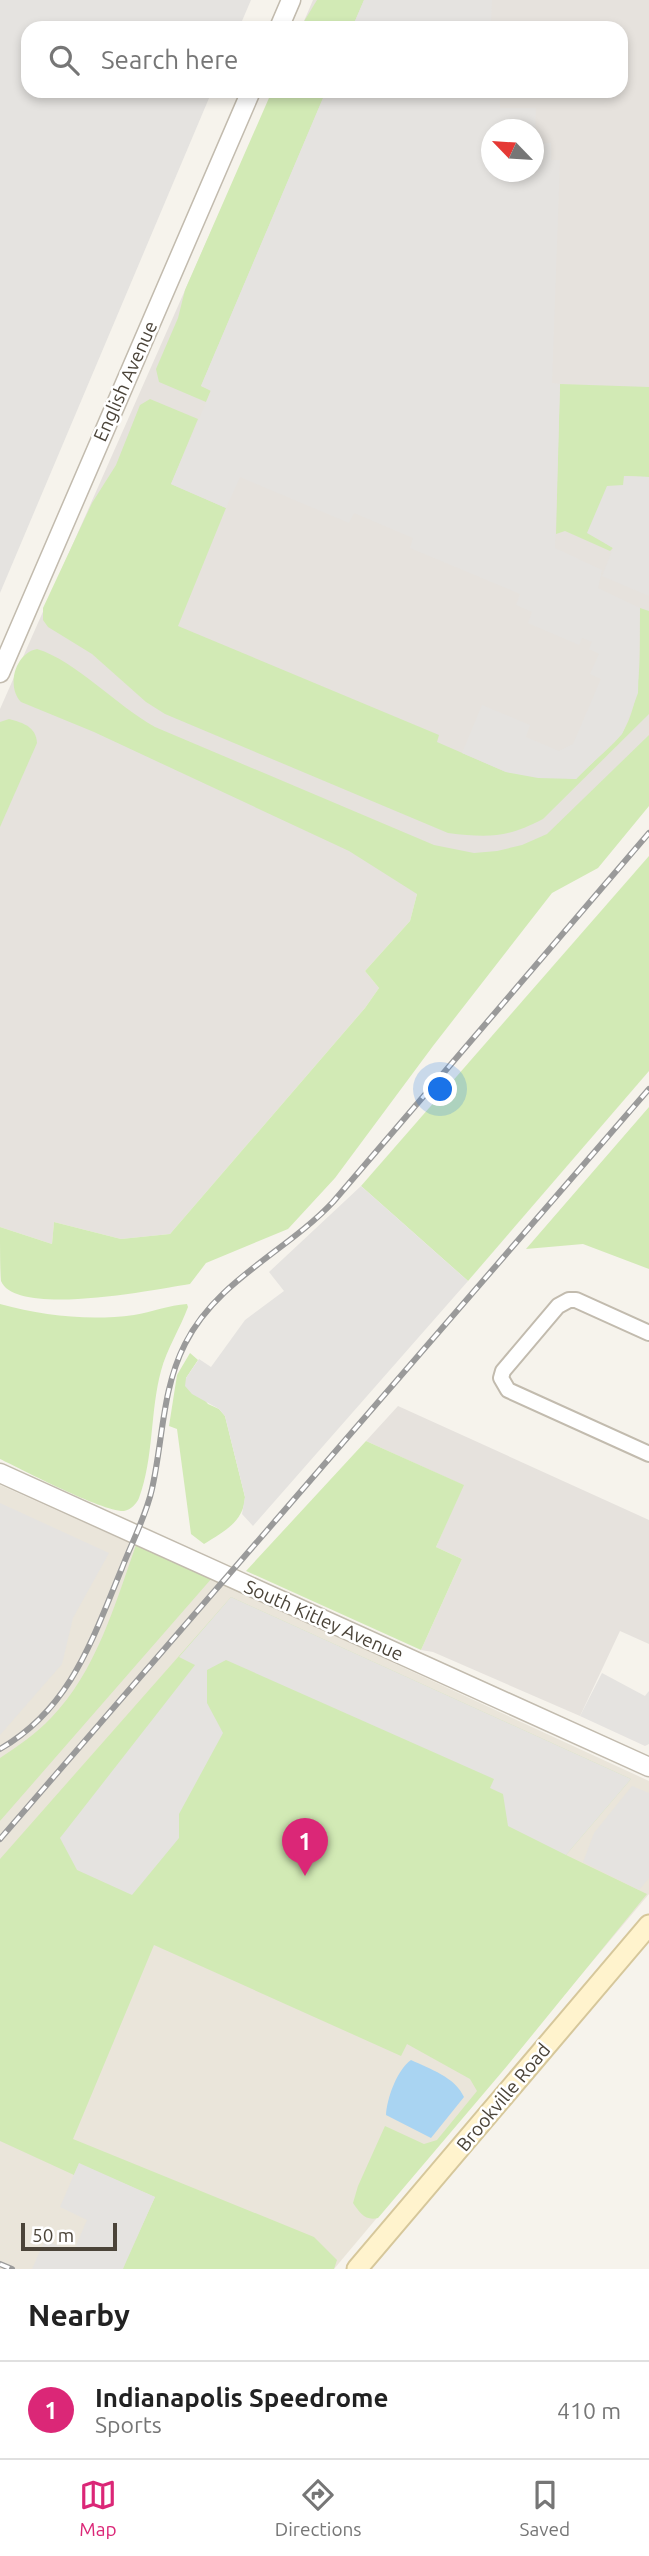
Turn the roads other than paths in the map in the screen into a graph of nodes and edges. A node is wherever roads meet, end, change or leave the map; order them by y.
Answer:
1 (291, 0) edge
2 (282, 21) edge
3 (248, 98) edge
4 (0, 673) edge
5 (649, 1333) edge
6 (649, 1454) edge
7 (0, 1472) edge
8 (649, 1767) edge
9 (649, 1925) edge
10 (357, 2269) edge

1 - 2 street
3 - 4 street, English Avenue
5 - 6 street
7 - 8 street, South Kitley Avenue
9 - 10 main road, Brookville Road

